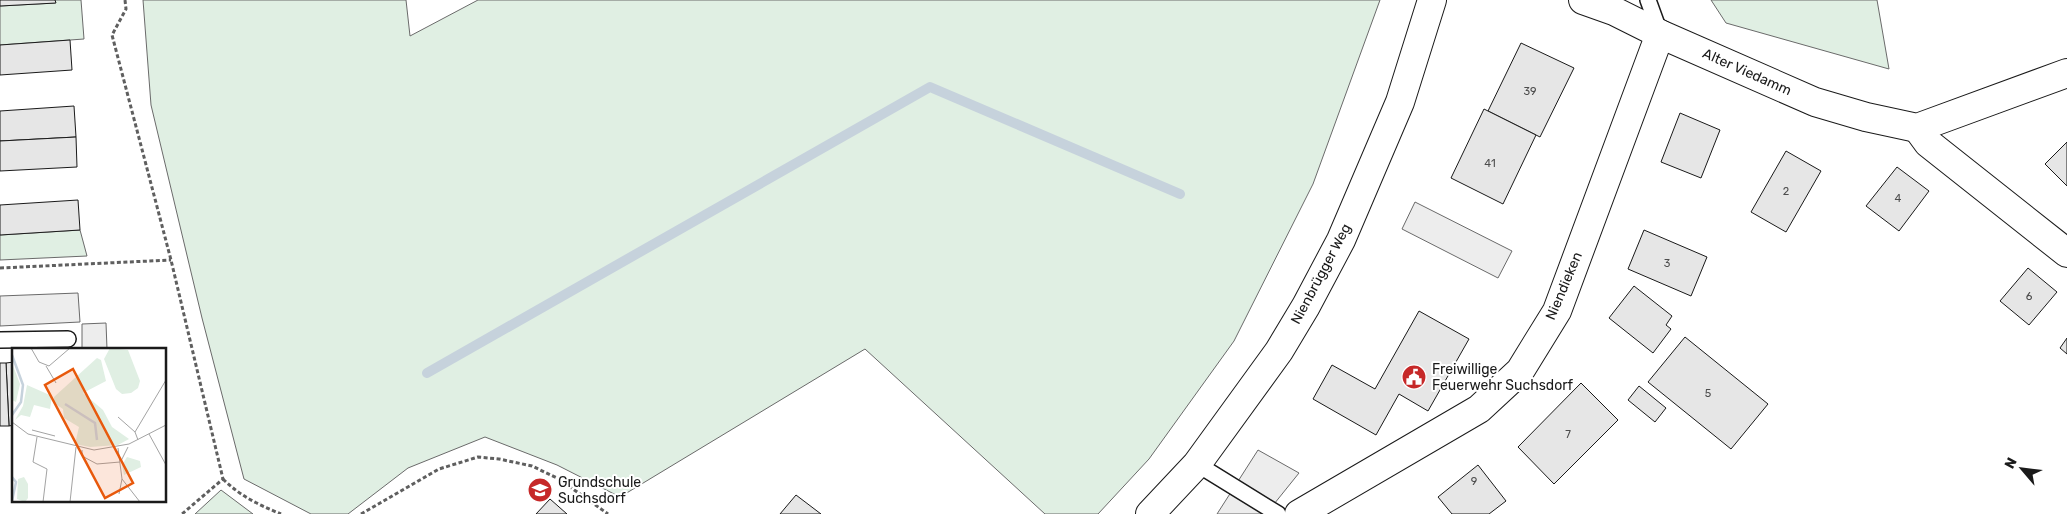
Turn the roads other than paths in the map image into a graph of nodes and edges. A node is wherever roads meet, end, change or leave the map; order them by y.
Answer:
1 (1432, 0) edge
2 (1584, 0) edge
3 (1648, 0) edge
4 (1660, 34) junction
5 (2067, 73) edge
6 (1917, 128) junction
7 (2067, 253) edge
8 (68, 339) dead end
9 (0, 340) edge
10 (1197, 464) junction
11 (1150, 514) edge
12 (1278, 514) edge
13 (1299, 514) edge

1 - 10 street, Nienbrügger Weg
2 - 4 street, Alter Viedamm
3 - 4 lane
4 - 6 street, Alter Viedamm
4 - 13 street, Niendieken
5 - 6 street
6 - 7 street
8 - 9 lane
10 - 11 street, Nienbrügger Weg
10 - 12 lane

